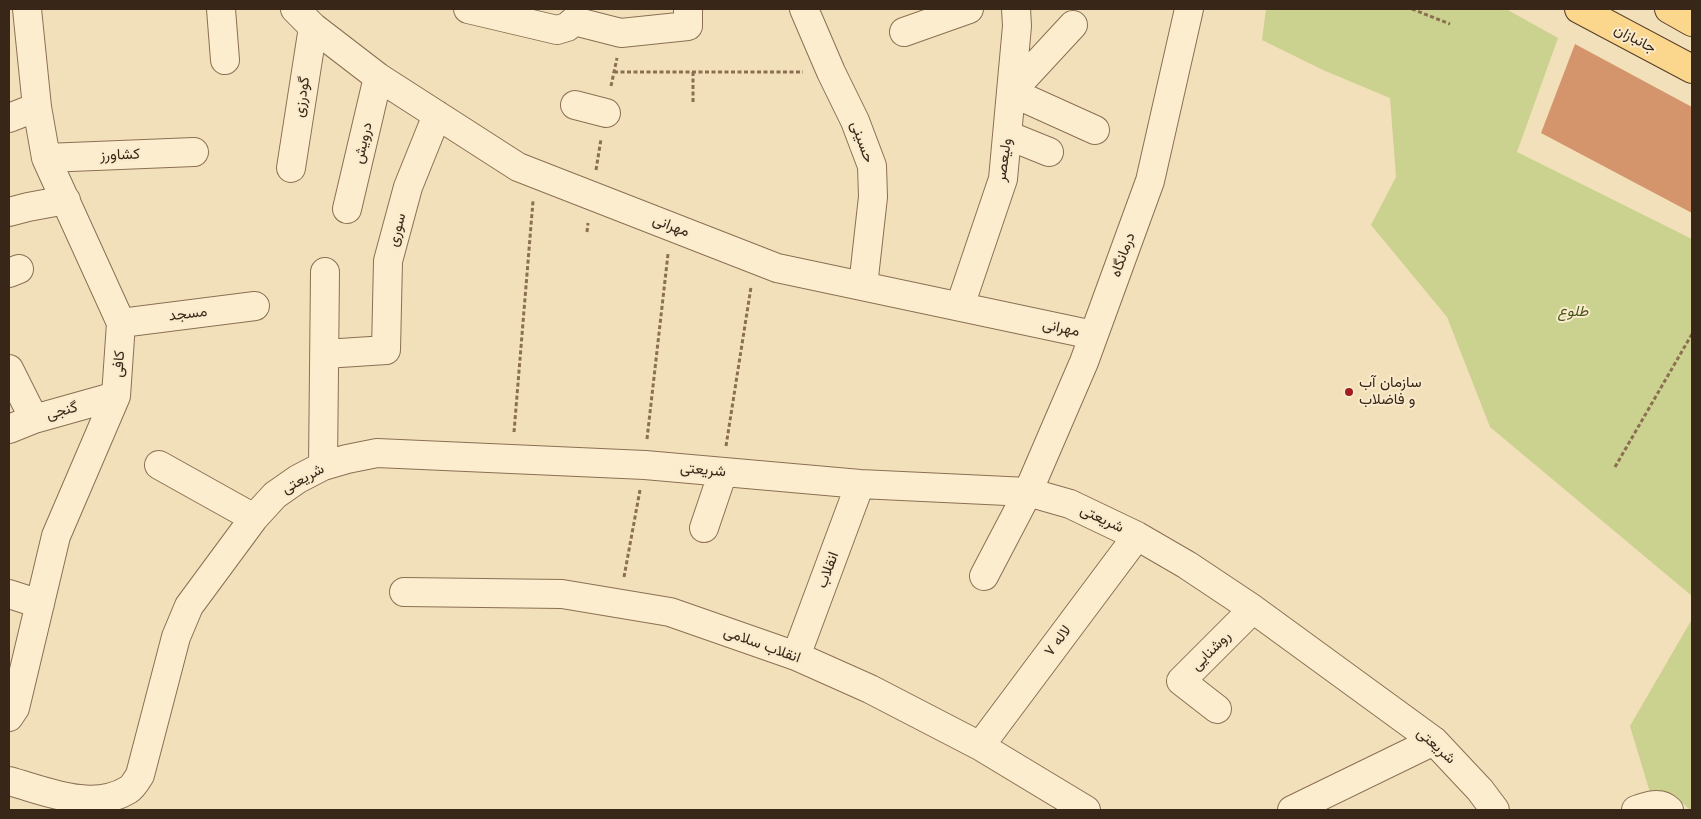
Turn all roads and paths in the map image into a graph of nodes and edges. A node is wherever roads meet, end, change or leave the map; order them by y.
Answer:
1 (14, 9) edge
2 (27, 9) edge
3 (221, 9) edge
4 (468, 9) edge
5 (688, 9) edge
6 (804, 9) edge
7 (968, 9) edge
8 (1016, 9) edge
9 (1189, 9) edge
10 (1412, 9) edge
11 (1579, 9) edge
12 (1669, 9) edge
13 (9, 12) edge
14 (576, 15) edge
15 (304, 18) edge
16 (1692, 22) edge
17 (1450, 24) dead end
18 (1073, 25) dead end
19 (904, 32) dead end
20 (225, 60) dead end
21 (1692, 69) edge
22 (614, 72) dead end
23 (693, 72) junction
24 (831, 72) junction
25 (378, 77) junction
26 (1011, 92) junction
27 (693, 102) dead end
28 (574, 105) dead end
29 (37, 107) junction
30 (606, 112) dead end
31 (437, 115) junction
32 (9, 118) edge
33 (1095, 130) dead end
34 (1007, 135) junction
35 (194, 152) dead end
36 (1049, 152) dead end
37 (46, 158) junction
38 (291, 168) dead end
39 (535, 173) junction
40 (66, 200) junction
41 (347, 209) dead end
42 (9, 212) edge
43 (671, 226) junction
44 (755, 259) junction
45 (325, 272) dead end
46 (863, 286) junction
47 (255, 306) dead end
48 (960, 306) junction
49 (121, 323) junction
50 (1692, 334) edge
51 (1093, 335) junction
52 (325, 354) junction
53 (9, 369) edge
54 (116, 396) junction
55 (34, 419) junction
56 (9, 429) edge
57 (512, 459) junction
58 (159, 465) dead end
59 (644, 465) junction
60 (323, 466) junction
61 (1615, 467) dead end
62 (722, 472) junction
63 (860, 484) junction
64 (1028, 492) junction
65 (254, 518) junction
66 (704, 528) dead end
67 (1137, 536) junction
68 (984, 576) dead end
69 (404, 592) dead end
70 (9, 594) edge
71 (40, 604) junction
72 (620, 604) junction
73 (1253, 609) junction
74 (796, 656) junction
75 (1217, 709) dead end
76 (9, 717) edge
77 (1434, 741) junction
78 (980, 746) junction
79 (9, 781) edge
80 (117, 804) edge
81 (1086, 810) edge
82 (1292, 810) edge
83 (1495, 810) edge
84 (1636, 810) edge
85 (1669, 810) edge

1 - 13 street
2 - 29 street, کافی
3 - 20 street
4 - 14 street
5 - 14 street
6 - 24 street, حسینی
7 - 19 street
8 - 26 street, ولیعصر
9 - 51 street, درمانگاه
10 - 17 path
11 - 21 main road, جانبازان
12 - 16 main road
15 - 25 street, مهرانی
15 - 38 street, گودرزی
18 - 26 street
22 - 23 path
23 - 24 path
23 - 27 path
24 - 46 street, حسینی
25 - 31 street, مهرانی
25 - 41 street, درویش
26 - 33 street
26 - 34 street, ولیعصر
28 - 30 street
29 - 32 street
29 - 37 street, کافی
31 - 39 street, مهرانی
31 - 52 street, سوری
34 - 36 street
34 - 48 street, ولیعصر
35 - 37 street, کشاورز
37 - 40 street, کافی
39 - 43 street, مهرانی
39 - 57 path
40 - 42 street
40 - 49 street, کافی
43 - 44 street, مهرانی
43 - 59 path
44 - 46 street, مهرانی
44 - 62 path
45 - 52 street
46 - 48 street, مهرانی
47 - 49 street, مسجد
48 - 51 street, مهرانی
49 - 54 street, کافی
50 - 61 path
51 - 64 street, درمانگاه
52 - 60 street
53 - 55 street
54 - 55 street, گنجی
54 - 71 street, کافی
55 - 56 street, گنجی
57 - 59 street, شریعتی
57 - 60 street, شریعتی
58 - 65 street
59 - 62 street, شریعتی
59 - 72 path
60 - 65 street, شریعتی
62 - 63 street, شریعتی
62 - 66 street
63 - 64 street, شریعتی
63 - 74 street, انقلاب
64 - 67 street, شریعتی
64 - 68 street, درمانگاه
65 - 80 street, شریعتی
67 - 73 street, شریعتی
67 - 78 street, لاله ۷
69 - 72 street, انقلاب سلامی
70 - 71 street
71 - 76 street, کافی
72 - 74 street, انقلاب سلامی
73 - 75 street, روشنایی
73 - 77 street, شریعتی
74 - 78 street, انقلاب سلامی
77 - 82 street
77 - 83 street, شریعتی
78 - 81 street, انقلاب سلامی
79 - 80 street, شریعتی
84 - 85 street

